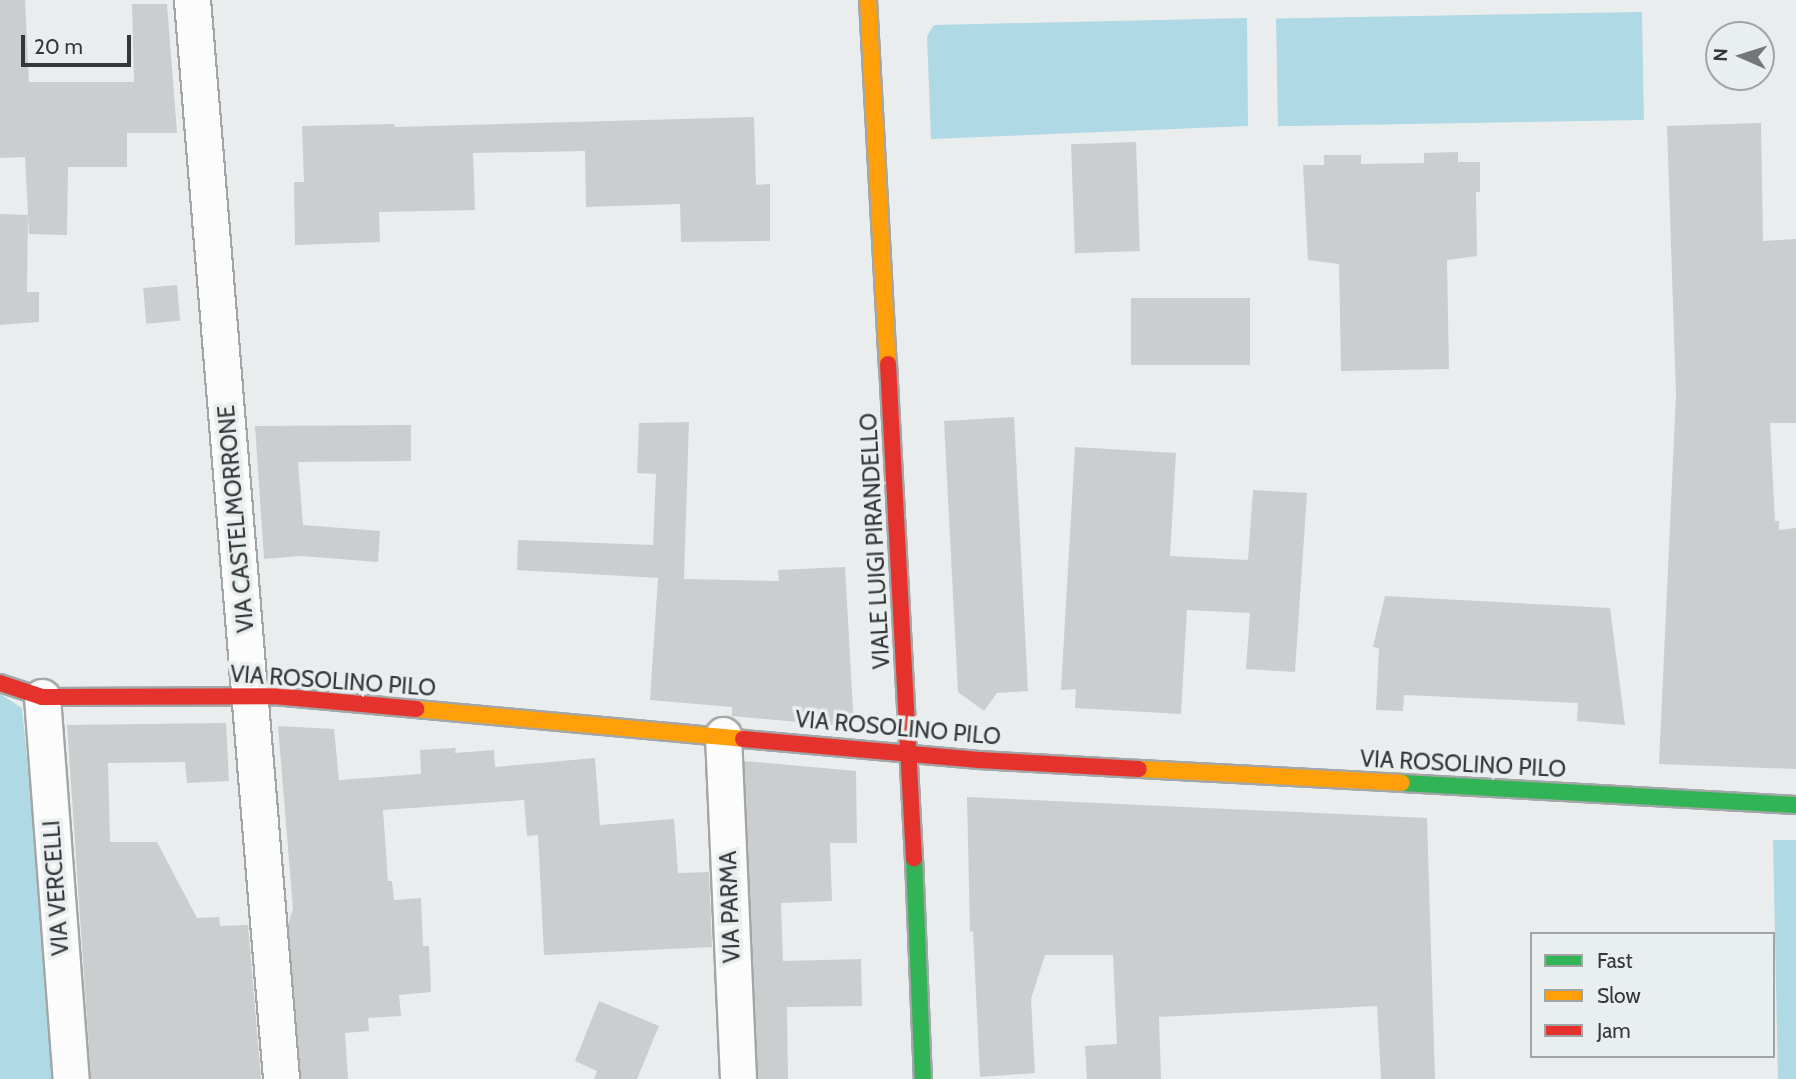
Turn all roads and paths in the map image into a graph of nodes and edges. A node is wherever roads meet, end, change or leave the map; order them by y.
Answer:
1 (192, 0) edge
2 (868, 0) edge
3 (0, 684) edge
4 (249, 696) junction
5 (43, 697) junction
6 (723, 735) junction
7 (909, 753) junction
8 (1796, 805) edge
9 (71, 1079) edge
10 (281, 1079) edge
11 (738, 1079) edge
12 (923, 1079) edge

1 - 4 street, VIA CASTELMORRONE
2 - 7 street, VIALE LUIGI PIRANDELLO
3 - 5 street, VIA ROSOLINO PILO
4 - 5 street, VIA ROSOLINO PILO
4 - 6 street, VIA ROSOLINO PILO
4 - 10 street, VIA CASTELMORRONE
5 - 9 street, VIA VERCELLI
6 - 7 street, VIA ROSOLINO PILO
6 - 11 street, VIA PARMA
7 - 8 street, VIA ROSOLINO PILO
7 - 12 street, VIALE LUIGI PIRANDELLO

